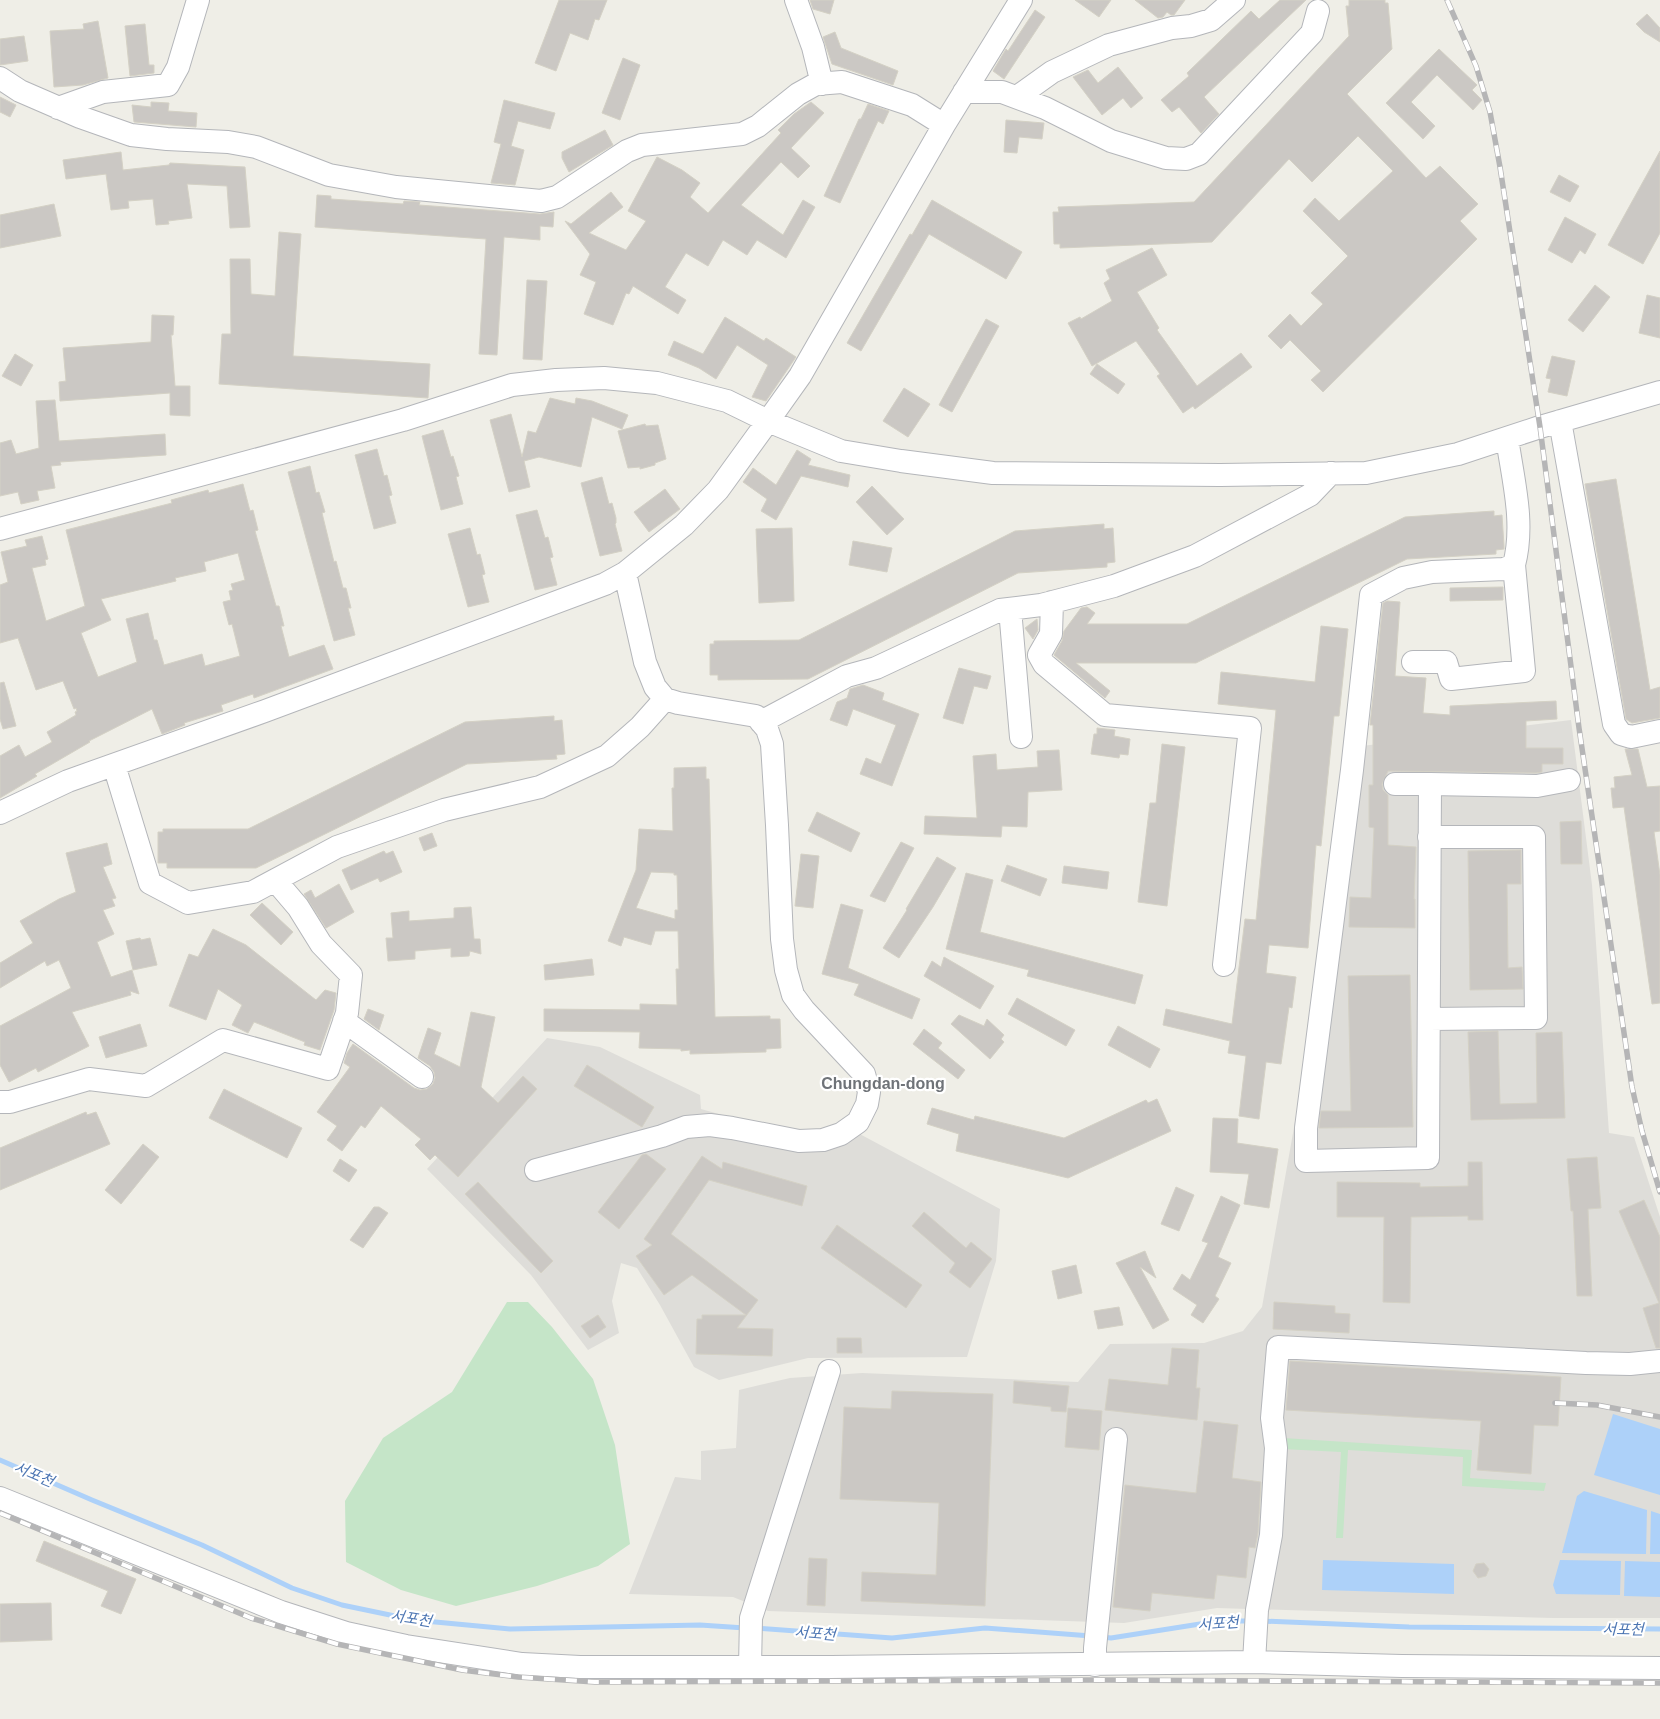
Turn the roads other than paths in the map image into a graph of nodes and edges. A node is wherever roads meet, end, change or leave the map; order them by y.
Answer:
1 (198, 0) edge
2 (796, 0) edge
3 (1021, 0) edge
4 (1234, 0) edge
5 (1318, 11) dead end
6 (0, 78) edge
7 (822, 84) junction
8 (964, 92) junction
9 (1017, 98) junction
10 (58, 108) junction
11 (944, 125) junction
12 (1660, 392) edge
13 (768, 421) junction
14 (1560, 421) junction
15 (1507, 438) junction
16 (1331, 473) junction
17 (0, 529) edge
18 (1514, 565) junction
19 (625, 573) junction
20 (1052, 602) junction
21 (1010, 609) junction
22 (1413, 662) dead end
23 (665, 699) junction
24 (761, 722) junction
25 (1660, 731) edge
26 (1021, 737) dead end
27 (114, 765) junction
28 (1569, 780) dead end
29 (1395, 784) dead end
30 (1430, 784) junction
31 (0, 813) edge
32 (1429, 837) junction
33 (275, 880) junction
34 (1224, 965) dead end
35 (1429, 1019) junction
36 (344, 1020) junction
37 (422, 1077) dead end
38 (0, 1102) edge
39 (536, 1170) dead end
40 (1660, 1361) edge
41 (829, 1371) dead end
42 (1116, 1439) dead end
43 (0, 1498) edge
44 (1095, 1656) junction
45 (1254, 1662) junction
46 (750, 1667) junction
47 (1660, 1668) edge

1 - 10 street
2 - 7 street
3 - 8 street
4 - 9 street
5 - 9 street
6 - 10 street
7 - 10 street
7 - 11 street
8 - 9 street
8 - 11 street
11 - 13 street
12 - 14 street
13 - 16 street
13 - 17 street
13 - 19 street
14 - 15 street
14 - 25 street
15 - 16 street
15 - 18 street
16 - 20 street
18 - 22 street
18 - 35 street
19 - 23 street
19 - 27 street
20 - 21 street
20 - 34 street
21 - 24 street
21 - 26 street
23 - 24 street
23 - 33 street
24 - 39 street
27 - 31 street
27 - 33 street
28 - 30 street
29 - 30 street
30 - 32 street
32 - 35 street
32 - 35 street
33 - 36 street
36 - 37 street
36 - 38 street
40 - 45 street
41 - 46 street
42 - 44 street
43 - 46 street
44 - 45 street
44 - 46 street
45 - 47 street

